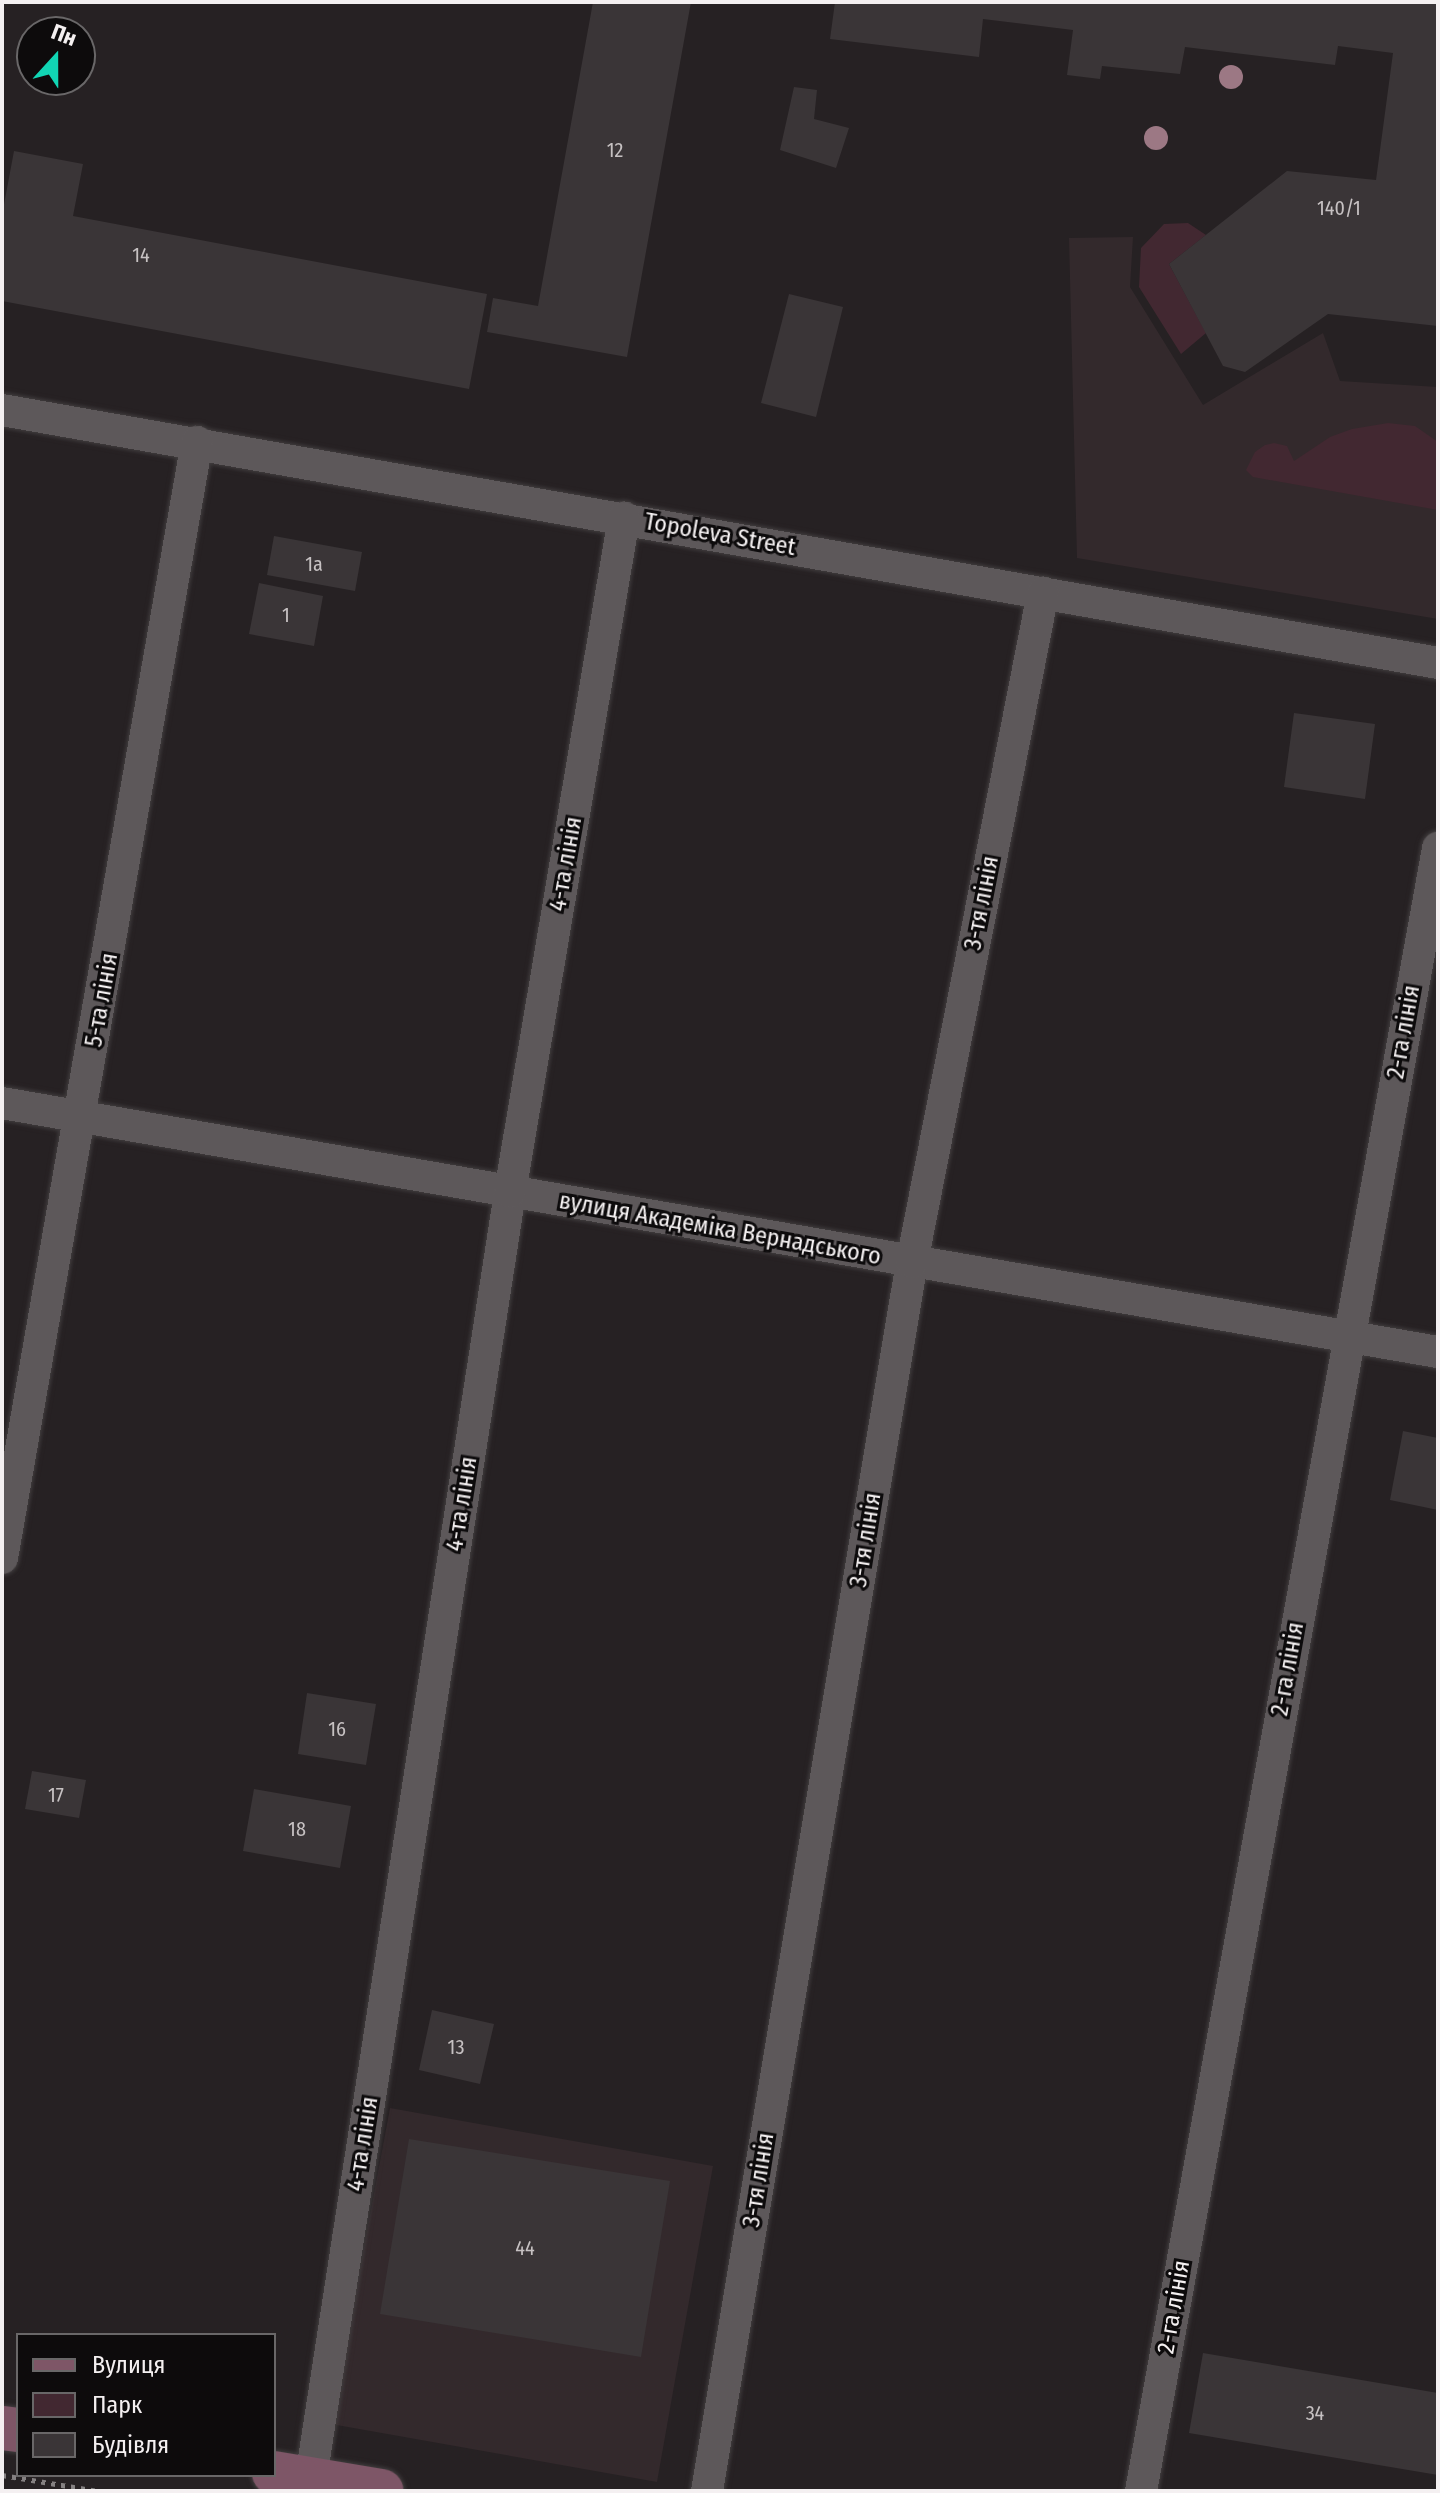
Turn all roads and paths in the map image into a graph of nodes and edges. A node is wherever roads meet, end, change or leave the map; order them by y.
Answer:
1 (2, 410) edge
2 (197, 442) junction
3 (624, 518) junction
4 (1043, 593) junction
5 (1438, 663) edge
6 (1438, 848) edge
7 (2, 1103) edge
8 (82, 1116) junction
9 (510, 1192) junction
10 (912, 1262) junction
11 (1348, 1335) junction
12 (1438, 1352) edge
13 (2, 1558) edge
14 (2, 2475) edge
15 (298, 2481) edge
16 (98, 2491) edge
17 (381, 2491) edge
18 (707, 2491) edge
19 (1141, 2491) edge

1 - 2 street, Topoleva Street
2 - 3 street, Topoleva Street
2 - 8 street, 5-та лінія
3 - 4 street, Topoleva Street
3 - 9 street, 4-та лінія
4 - 5 street, Topoleva Street
4 - 10 street, 3-тя лінія
6 - 11 street, 2-га лінія
7 - 8 street, вулиця Академіка Вернадського
8 - 9 street, вулиця Академіка Вернадського
8 - 13 street, 5-та лінія
9 - 10 street, вулиця Академіка Вернадського
9 - 15 street, 4-та лінія
10 - 11 street, вулиця Академіка Вернадського
10 - 18 street, 3-тя лінія
11 - 12 street, вулиця Академіка Вернадського
11 - 19 street, 2-га лінія
14 - 16 path
15 - 17 main road

